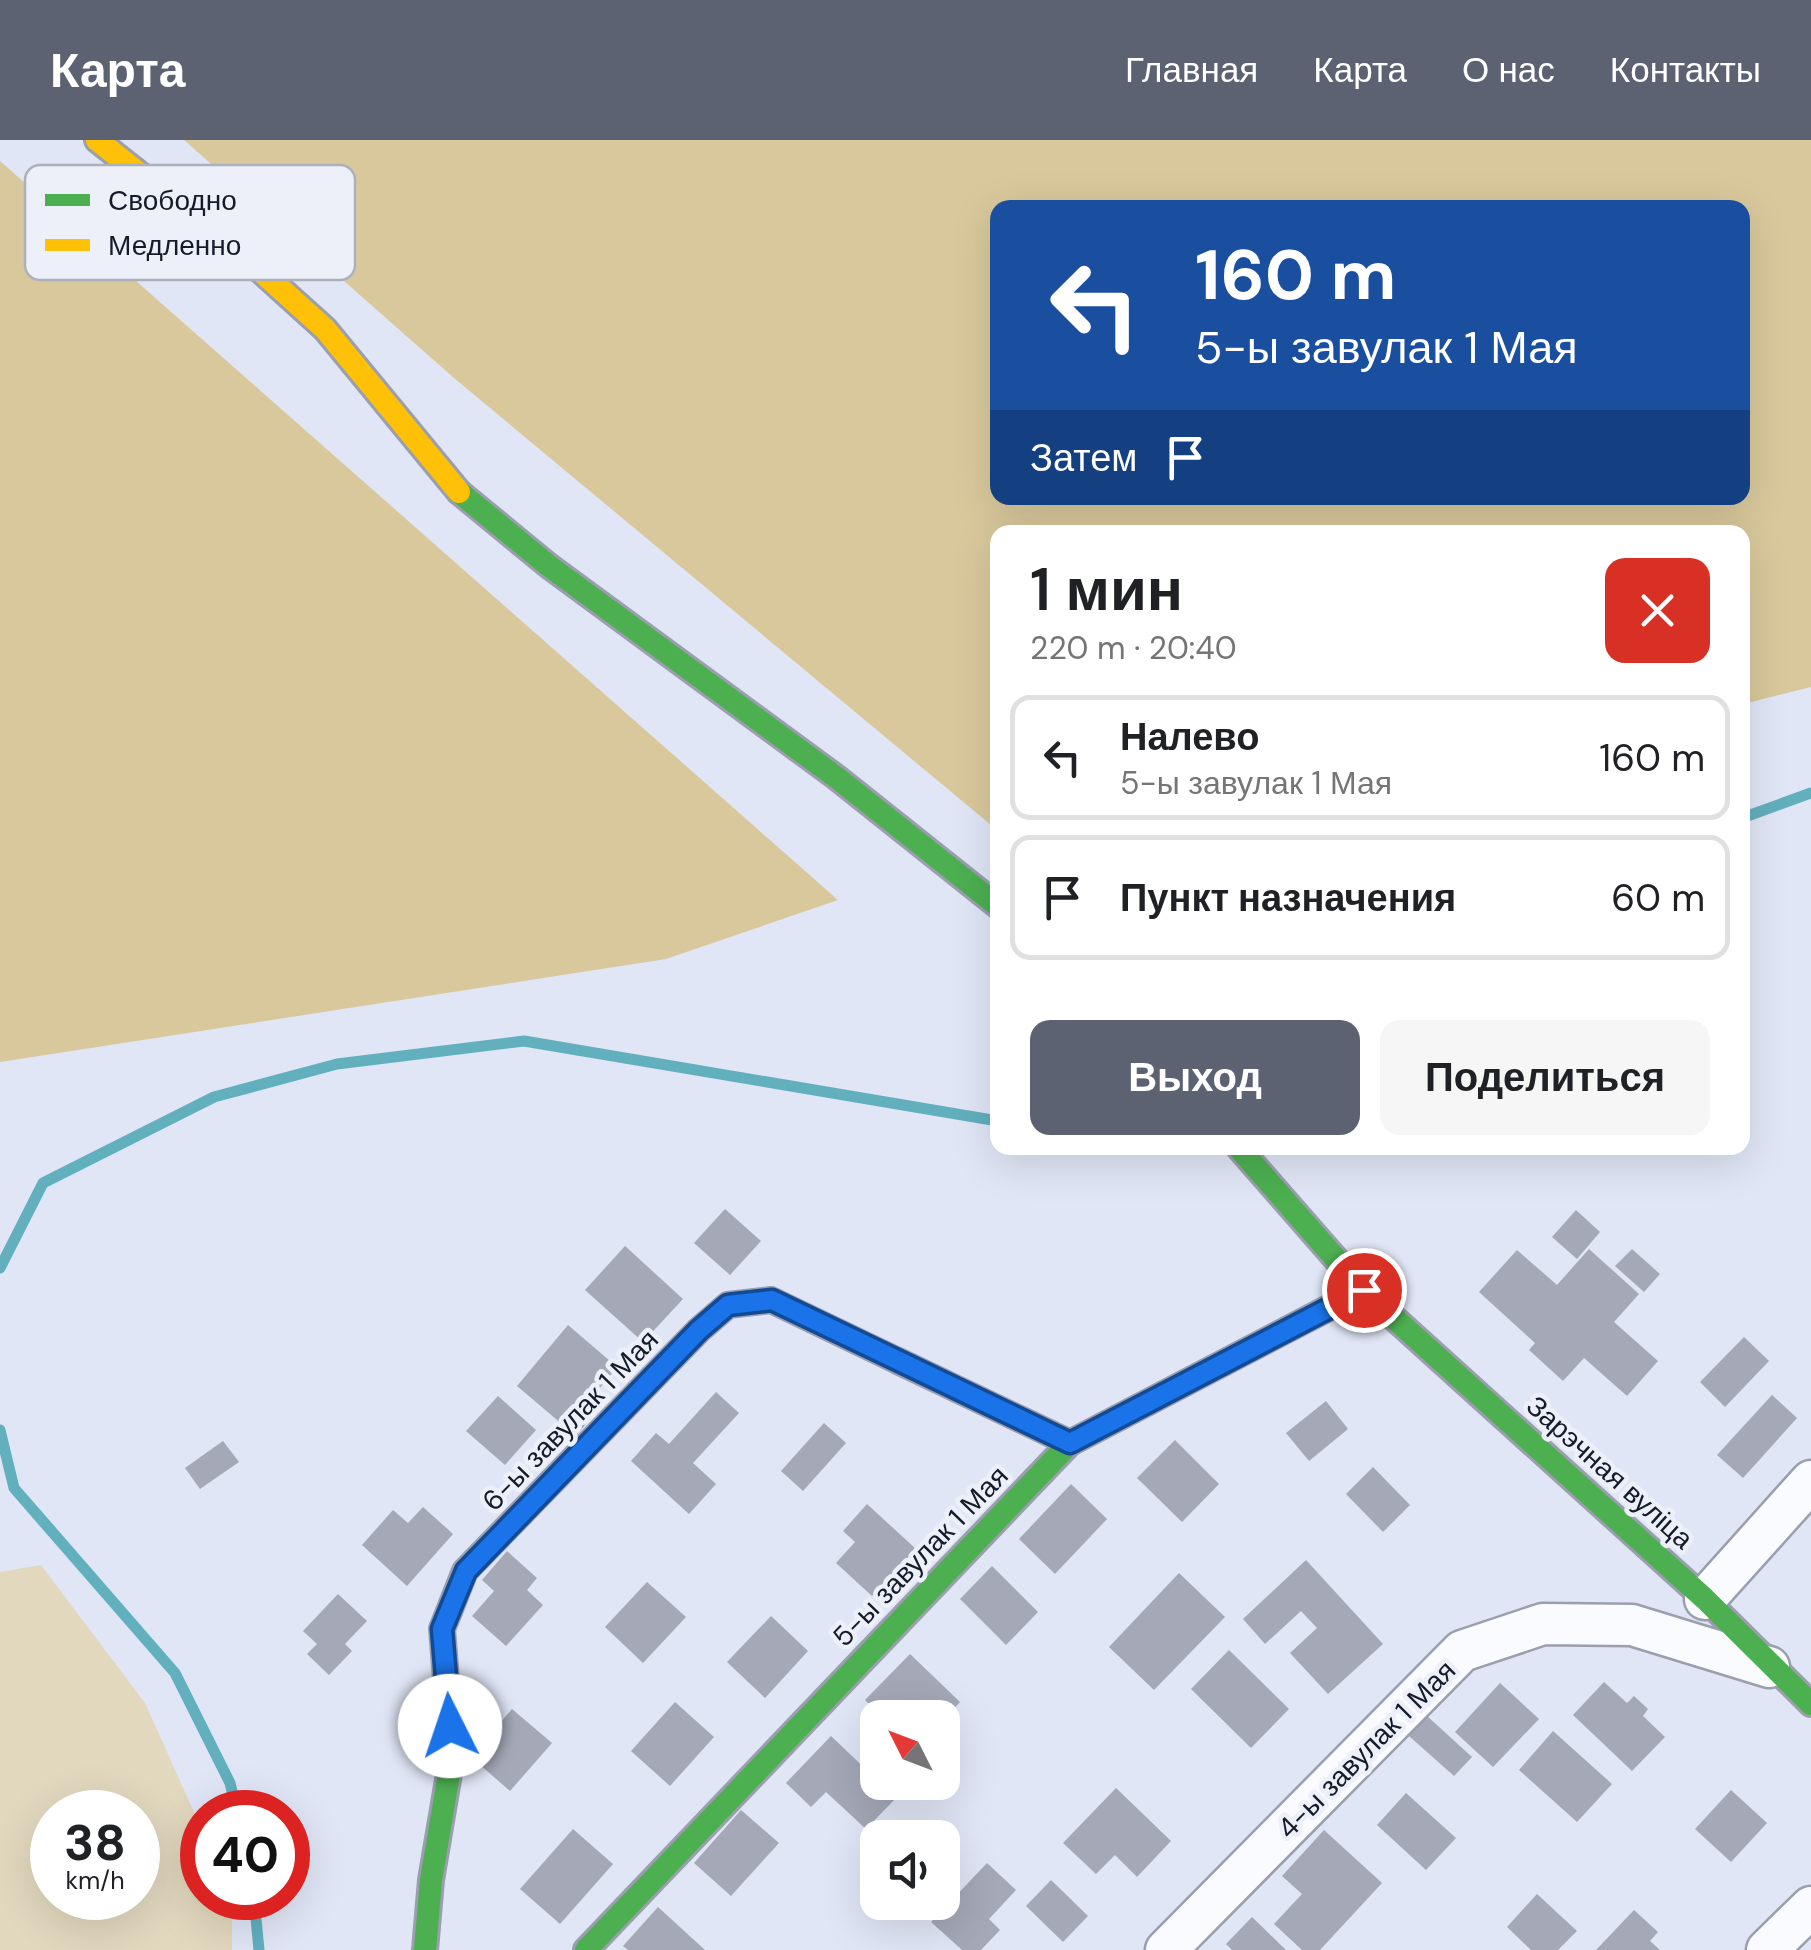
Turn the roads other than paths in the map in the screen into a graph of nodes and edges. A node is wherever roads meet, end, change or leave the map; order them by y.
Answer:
1 (97, 140) edge
2 (128, 165) edge
3 (271, 280) edge
4 (990, 900) edge
5 (1245, 1155) edge
6 (1364, 1290) junction
7 (1070, 1443) junction
8 (1811, 1481) edge
9 (1705, 1599) junction
10 (1777, 1670) junction
11 (1811, 1704) edge
12 (1811, 1907) edge
13 (425, 1950) edge
14 (586, 1950) edge
15 (1166, 1950) edge
16 (1767, 1950) edge

1 - 2 street
3 - 4 street
5 - 6 street, Зарэчная вуліца
6 - 7 street, 5-ы завулак 1 Мая
6 - 9 street, Зарэчная вуліца
7 - 13 street, 6-ы завулак 1 Мая
7 - 14 street, 5-ы завулак 1 Мая
8 - 9 street
9 - 10 street, Зарэчная вуліца
10 - 11 street, Зарэчная вуліца
10 - 15 street, 4-ы завулак 1 Мая
12 - 16 street

